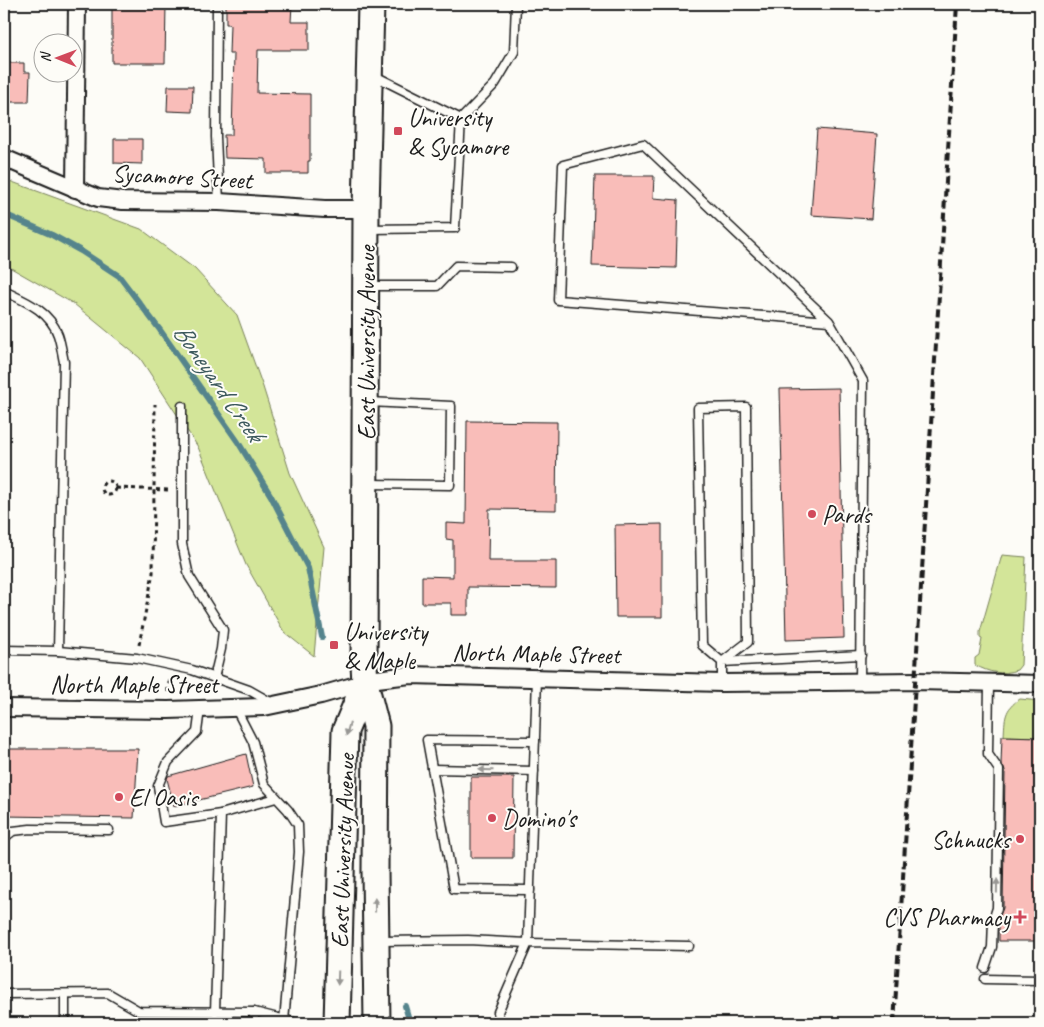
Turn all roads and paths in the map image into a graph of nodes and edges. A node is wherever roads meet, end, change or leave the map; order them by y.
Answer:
1 (77, 4) edge
2 (217, 4) edge
3 (370, 4) edge
4 (516, 4) edge
5 (370, 73) junction
6 (461, 118) junction
7 (4, 158) edge
8 (76, 189) junction
9 (219, 202) junction
10 (366, 219) junction
11 (511, 267) dead end
12 (366, 286) junction
13 (4, 291) edge
14 (829, 320) junction
15 (365, 402) junction
16 (155, 404) dead end
17 (182, 406) dead end
18 (365, 484) junction
19 (116, 488) junction
20 (154, 489) junction
21 (182, 491) junction
22 (4, 650) edge
23 (58, 651) junction
24 (861, 655) junction
25 (137, 658) junction
26 (722, 662) junction
27 (175, 666) junction
28 (214, 678) junction
29 (537, 678) junction
30 (860, 681) junction
31 (722, 682) junction
32 (364, 683) junction
33 (989, 683) junction
34 (1040, 684) edge
35 (276, 706) junction
36 (4, 708) edge
37 (236, 709) junction
38 (168, 710) junction
39 (200, 710) junction
40 (535, 740) junction
41 (432, 769) junction
42 (534, 771) junction
43 (276, 798) junction
44 (221, 814) junction
45 (109, 830) dead end
46 (4, 838) edge
47 (530, 890) junction
48 (376, 941) junction
49 (528, 943) junction
50 (689, 946) dead end
51 (985, 968) dead end
52 (985, 979) dead end
53 (1040, 980) edge
54 (4, 994) edge
55 (65, 994) junction
56 (215, 1012) junction
57 (254, 1012) junction
58 (284, 1021) junction
59 (65, 1023) edge
60 (254, 1023) edge
61 (298, 1023) edge
62 (337, 1023) edge
63 (377, 1023) edge
64 (500, 1023) edge

1 - 8 street
2 - 9 lane
3 - 5 main road, East University Avenue
4 - 6 lane
5 - 6 lane
5 - 10 main road, East University Avenue
6 - 10 lane
7 - 8 street, Sycamore Street
8 - 9 street, Sycamore Street
9 - 10 street, Sycamore Street
10 - 12 main road, East University Avenue
11 - 12 lane
12 - 15 main road, East University Avenue
13 - 23 lane
14 - 14 lane
14 - 24 lane
15 - 18 main road, East University Avenue
15 - 18 lane
16 - 20 path
17 - 21 lane
18 - 32 main road, East University Avenue
19 - 19 path
19 - 20 path
20 - 21 path
20 - 25 path
21 - 28 lane
22 - 23 lane
23 - 25 lane
24 - 26 lane
24 - 30 lane
25 - 27 lane
26 - 26 lane
26 - 31 lane
27 - 28 lane
27 - 38 path
28 - 35 lane
29 - 31 street, North Maple Street
29 - 32 street, North Maple Street
29 - 40 lane
30 - 31 street, North Maple Street
30 - 33 street, North Maple Street
32 - 35 street, North Maple Street
48 -> 32 main road, East University Avenue
32 -> 62 main road, East University Avenue
33 - 34 street, North Maple Street
51 -> 33 lane
35 - 37 street, North Maple Street
36 - 38 street, North Maple Street
37 - 39 street, North Maple Street
37 - 43 lane
38 - 39 street, North Maple Street
39 - 44 lane
40 - 41 lane
40 - 42 lane
42 -> 41 lane
41 - 47 lane
42 - 47 lane
43 - 44 lane
43 - 58 lane
44 - 56 lane
45 - 46 lane
47 - 49 lane
48 - 49 lane
48 - 63 main road, East University Avenue
49 - 50 lane
49 - 64 lane
52 - 53 lane
54 - 55 lane
55 - 56 lane
55 - 59 lane
56 - 57 lane
57 - 58 lane
57 - 60 lane
58 - 61 lane

